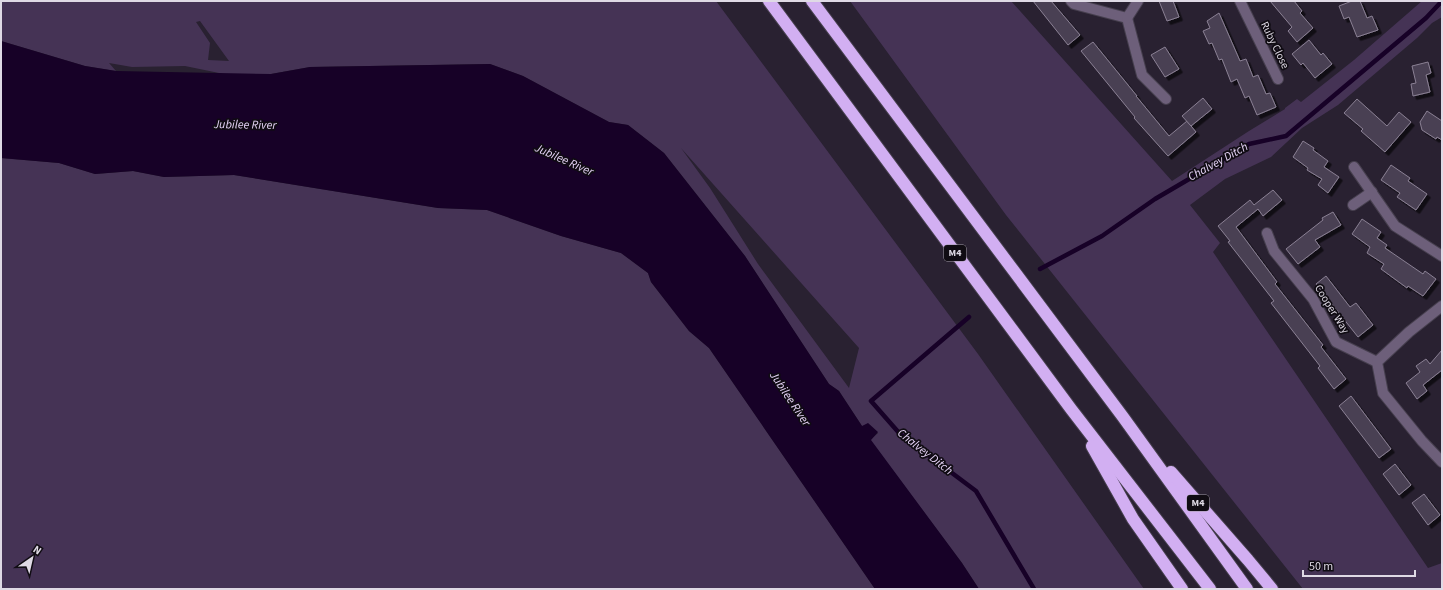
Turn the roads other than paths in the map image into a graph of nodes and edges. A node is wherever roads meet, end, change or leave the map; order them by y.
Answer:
1 (769, 1) edge
2 (812, 1) edge
3 (1071, 1) edge
4 (1138, 1) edge
5 (1240, 1) edge
6 (1127, 18) junction
7 (1278, 79) dead end
8 (1166, 99) dead end
9 (1354, 167) dead end
10 (1372, 192) junction
11 (1353, 205) dead end
12 (1267, 233) dead end
13 (1442, 256) edge
14 (1442, 306) edge
15 (1376, 362) junction
16 (1071, 409) junction
17 (1123, 417) junction
18 (1442, 462) edge
19 (1182, 589) edge
20 (1210, 589) edge
21 (1247, 589) edge
22 (1272, 589) edge

1 - 16 highway, M4
2 - 17 highway, M4
3 - 6 street
4 - 6 street
5 - 7 street, Ruby Close
6 - 8 street
9 - 10 street
10 - 11 street
10 - 13 street
12 - 15 street, Cooper Way
14 - 15 street
15 - 18 street
16 - 19 highway, M4
16 - 20 highway, M4
17 - 21 highway, M4
17 - 22 highway, M4

